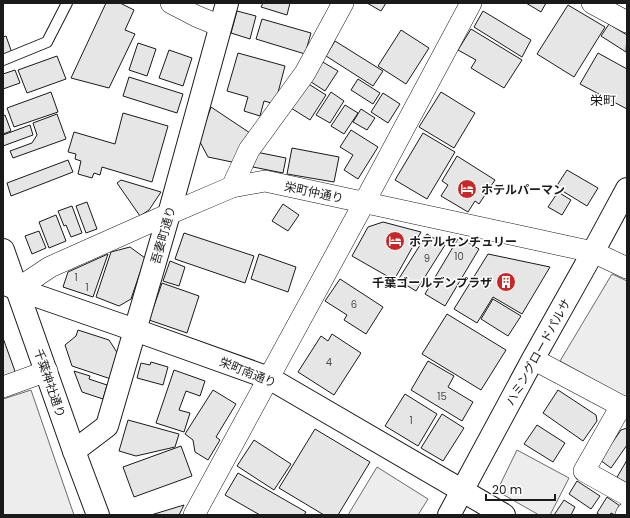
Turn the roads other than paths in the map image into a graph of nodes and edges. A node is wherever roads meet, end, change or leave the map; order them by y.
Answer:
1 (67, 3) edge
2 (171, 3) edge
3 (227, 3) edge
4 (342, 3) edge
5 (471, 3) edge
6 (592, 3) edge
7 (627, 22) edge
8 (220, 26) junction
9 (3, 60) edge
10 (232, 187) junction
11 (627, 190) edge
12 (364, 203) junction
13 (169, 214) junction
14 (3, 250) edge
15 (593, 252) junction
16 (627, 268) edge
17 (10, 286) edge
18 (136, 330) junction
19 (533, 359) junction
20 (46, 371) junction
21 (269, 378) junction
22 (3, 387) edge
23 (624, 407) edge
24 (74, 450) junction
25 (462, 490) junction
26 (627, 495) edge
27 (98, 515) edge
28 (194, 515) edge
29 (449, 515) edge
30 (504, 515) edge

1 - 9 lane
2 - 8 street
3 - 8 street, 吾妻町通り
4 - 10 street
5 - 12 street
6 - 7 street
8 - 13 street, 吾妻町通り
10 - 12 street, 栄町仲通り
10 - 13 street, 栄町仲通り
11 - 15 street, ハミングロードパルサ
12 - 15 street, 栄町仲通り
12 - 21 street
13 - 17 street, 栄町仲通り
13 - 18 street, 吾妻町通り
14 - 17 street, 千葉神社通り
15 - 16 street, 栄町仲通り
15 - 19 street, ハミングロードパルサ
17 - 18 street, 栄町南通り
17 - 20 street, 千葉神社通り
18 - 21 street, 栄町南通り
18 - 24 street, 吾妻町通り
19 - 23 street
19 - 25 street, ハミングロードパルサ
20 - 22 street
20 - 24 street, 千葉神社通り
21 - 25 street, 栄町南通り
21 - 28 street
23 - 26 street
24 - 27 street, 千葉神社通り
25 - 29 street, ハミングロードパルサ
25 - 30 street, 栄町南通り

